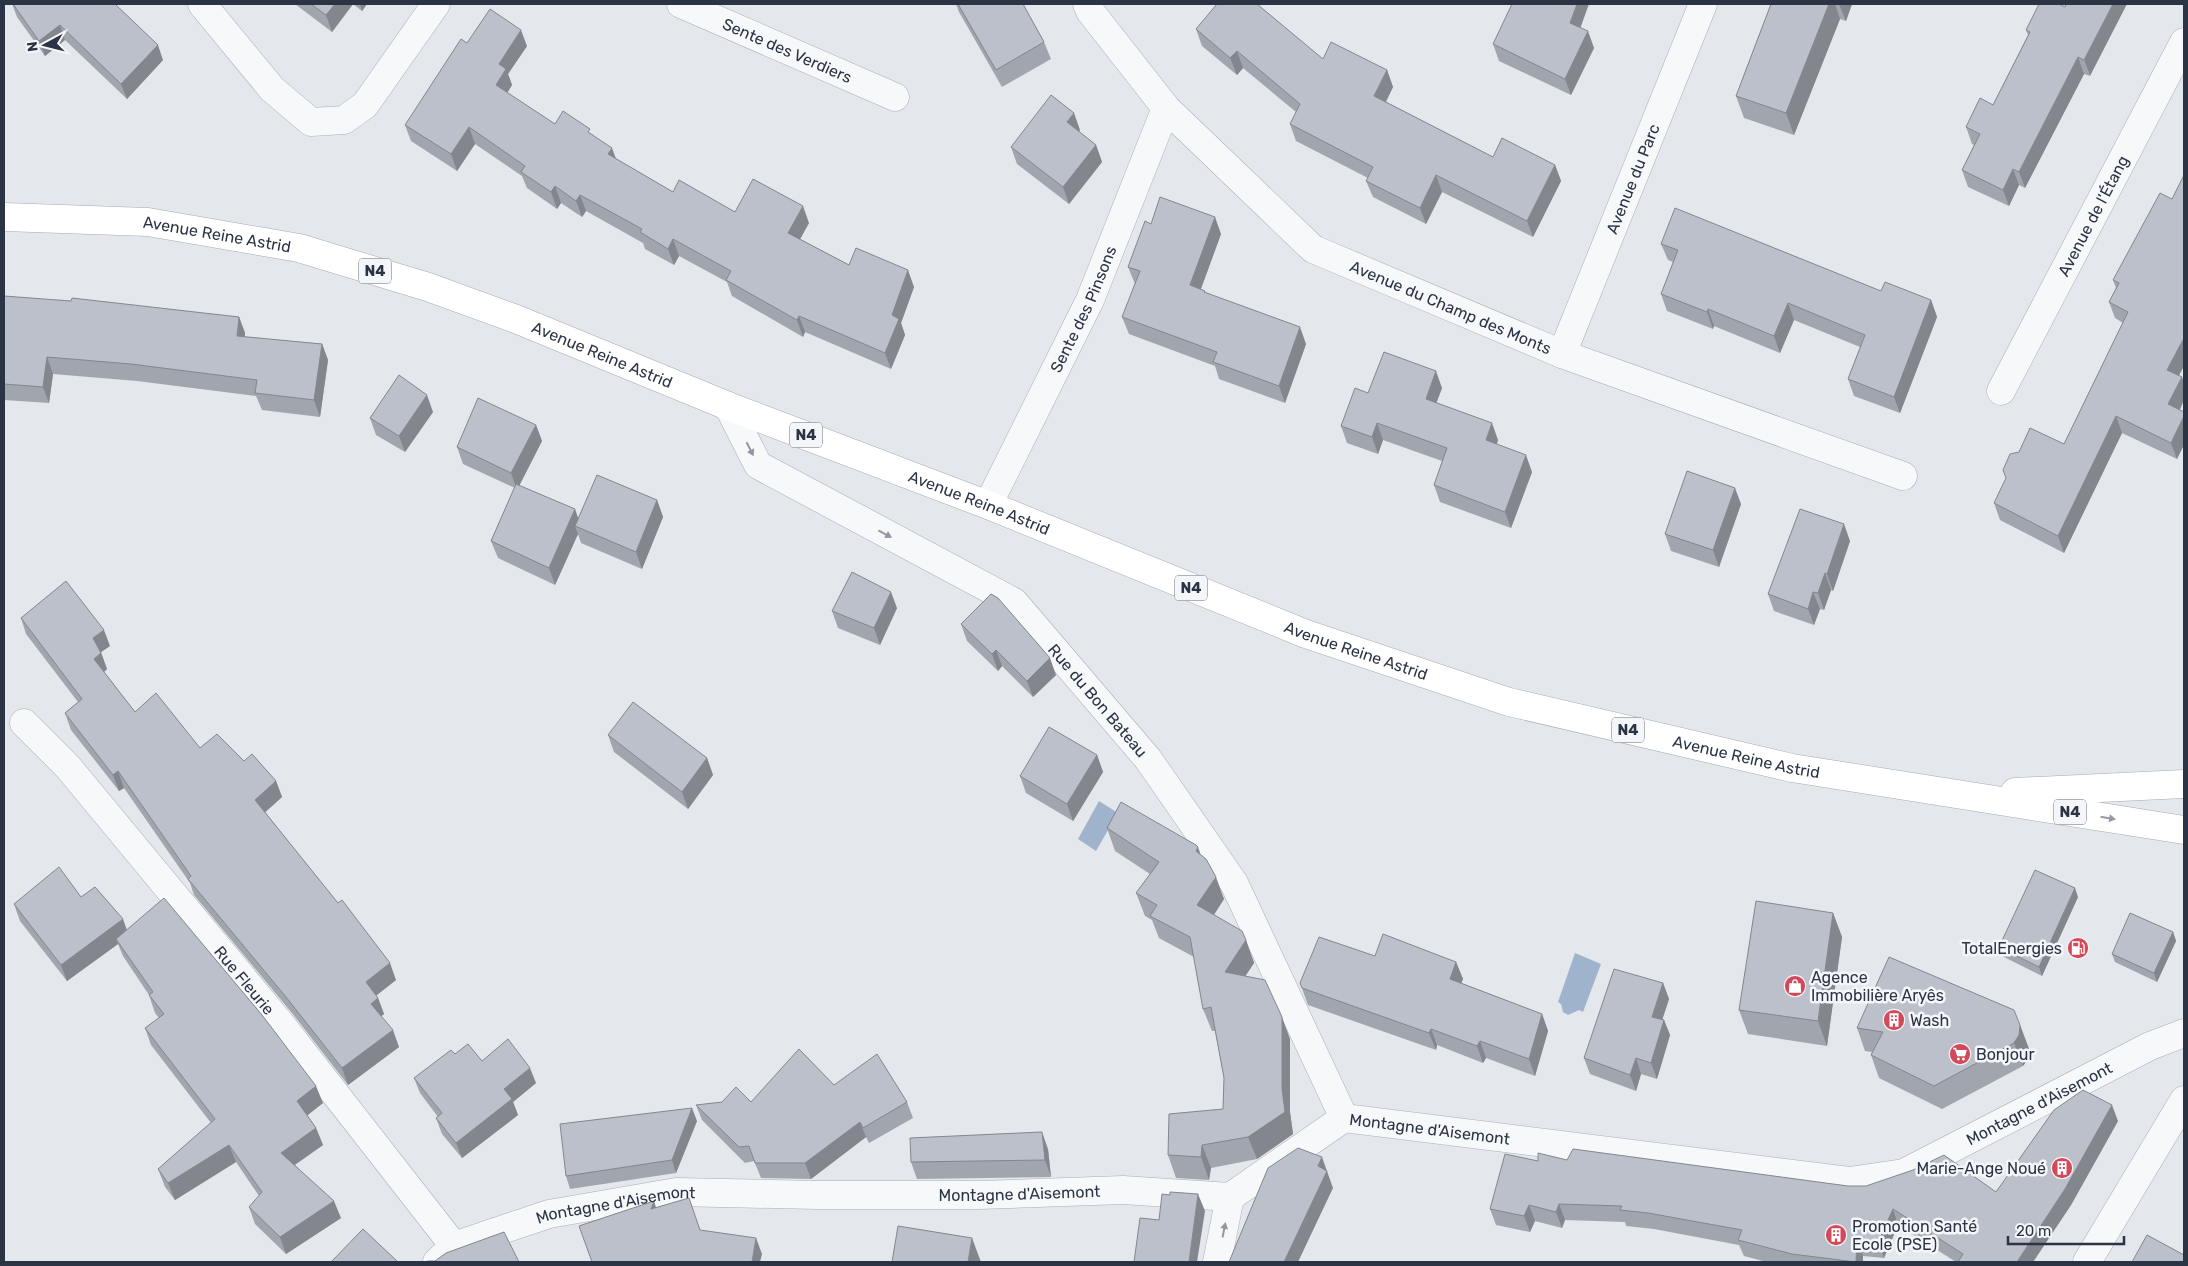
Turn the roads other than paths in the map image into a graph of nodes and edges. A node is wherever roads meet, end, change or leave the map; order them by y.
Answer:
1 (202, 4) edge
2 (436, 4) edge
3 (681, 4) edge
4 (1087, 4) edge
5 (1703, 4) edge
6 (2184, 42) edge
7 (895, 97) dead end
8 (1166, 108) junction
9 (4, 217) edge
10 (1562, 354) junction
11 (2001, 391) dead end
12 (728, 406) junction
13 (1903, 476) dead end
14 (988, 505) junction
15 (24, 723) dead end
16 (2184, 784) edge
17 (1956, 795) junction
18 (2184, 830) edge
19 (2184, 1033) edge
20 (2184, 1100) edge
21 (1344, 1118) junction
22 (1230, 1197) junction
23 (446, 1254) edge
24 (1217, 1262) edge
25 (2087, 1262) edge

1 - 2 street
3 - 7 street, Sente des Verdiers
4 - 8 street, Avenue du Champ des Monts
5 - 10 street, Avenue du Parc
6 - 11 street, Avenue de l'Étang
8 - 10 street, Avenue du Champ des Monts
8 - 14 street, Sente des Pinsons
9 - 12 main road, Avenue Reine Astrid / N4
10 - 13 street, Avenue du Champ des Monts
12 - 14 main road, Avenue Reine Astrid / N4
12 -> 21 street, Rue du Bon Bateau
14 - 17 main road, Avenue Reine Astrid / N4
15 - 23 street, Rue Fleurie
16 - 17 main road, Avenue Reine Astrid / N4
17 -> 18 main road, Avenue Reine Astrid / N4
19 - 21 street, Montagne d'Aisemont
20 - 25 street
21 - 22 street, Montagne d'Aisemont
22 - 23 street, Montagne d'Aisemont
24 -> 22 street

